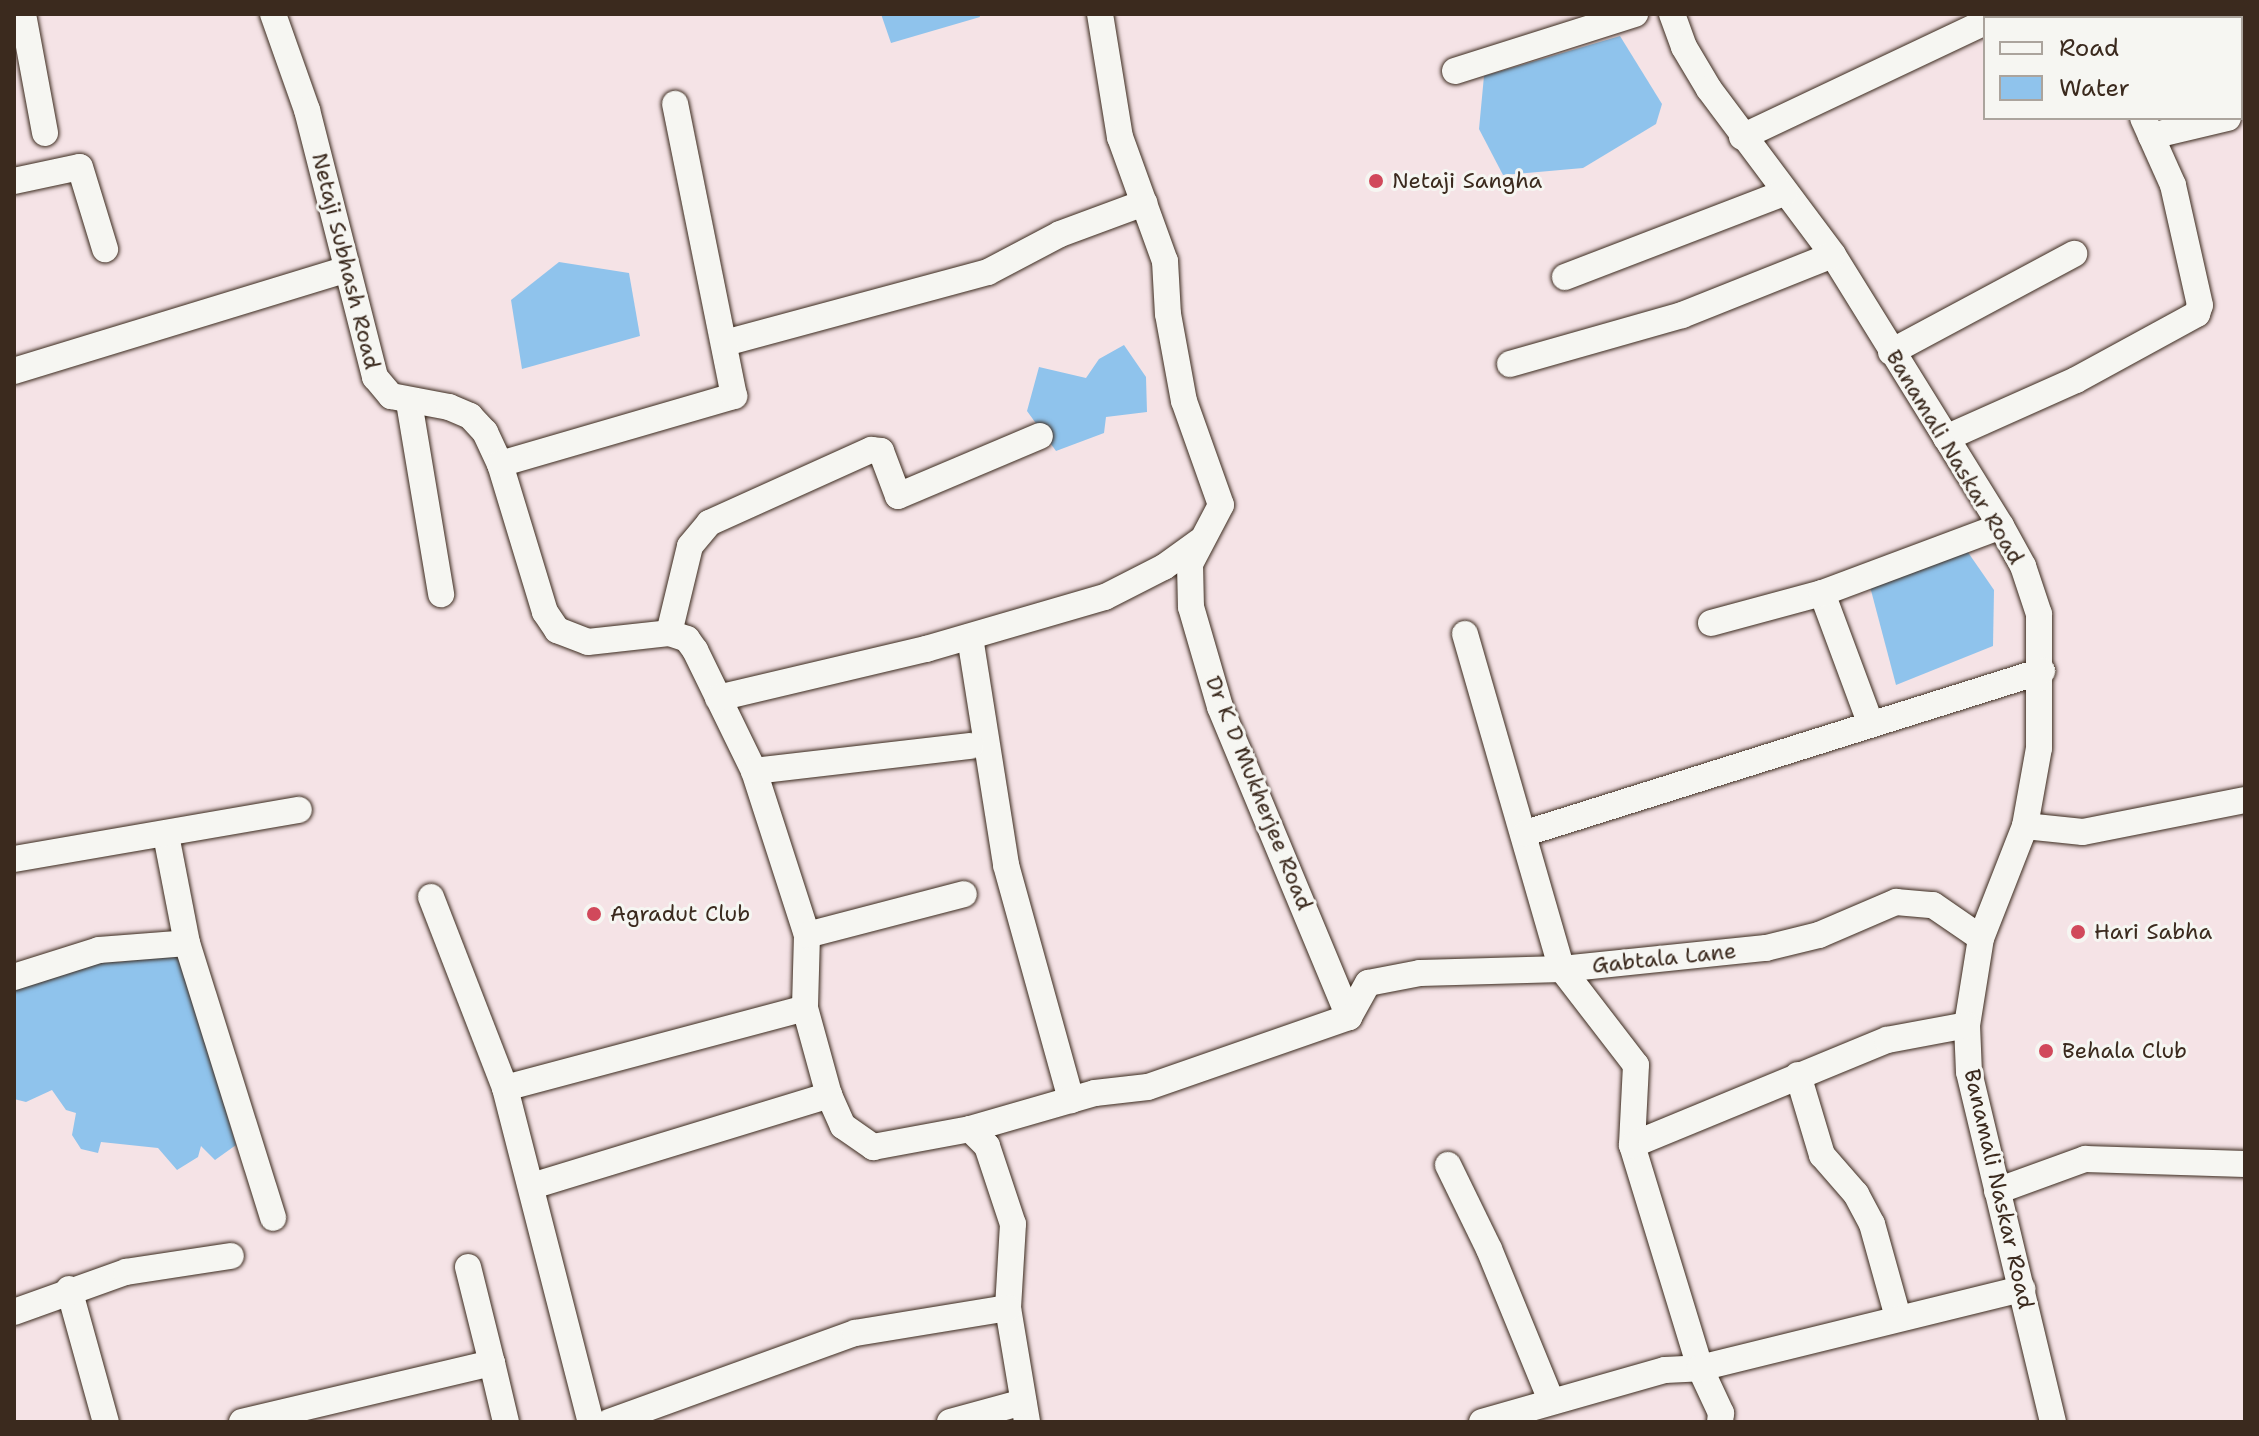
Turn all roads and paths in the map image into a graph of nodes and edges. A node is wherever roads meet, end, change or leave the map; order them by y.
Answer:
1 (23, 14) edge
2 (273, 14) edge
3 (1100, 14) edge
4 (1635, 14) edge
5 (1672, 14) edge
6 (1983, 23) edge
7 (1455, 71) dead end
8 (675, 104) dead end
9 (2210, 120) edge
10 (2147, 127) edge
11 (45, 133) dead end
12 (1742, 137) junction
13 (14, 181) edge
14 (1784, 193) junction
15 (1144, 203) junction
16 (105, 249) dead end
17 (2074, 254) dead end
18 (1833, 255) junction
19 (345, 270) junction
20 (1565, 277) dead end
21 (725, 343) junction
22 (1891, 352) junction
23 (1510, 364) dead end
24 (14, 371) edge
25 (409, 402) junction
26 (1040, 436) dead end
27 (1946, 438) junction
28 (500, 464) junction
29 (2001, 526) junction
30 (1200, 541) junction
31 (1822, 593) junction
32 (441, 594) dead end
33 (1711, 623) dead end
34 (669, 633) junction
35 (1465, 634) dead end
36 (970, 637) junction
37 (2042, 671) junction
38 (718, 698) junction
39 (1870, 722) junction
40 (971, 746) dead end
41 (754, 771) junction
42 (2245, 800) edge
43 (299, 810) dead end
44 (2025, 826) junction
45 (1526, 833) junction
46 (166, 835) junction
47 (14, 859) edge
48 (964, 894) dead end
49 (431, 897) dead end
50 (807, 935) junction
51 (1981, 938) junction
52 (187, 943) junction
53 (1562, 969) junction
54 (14, 977) edge
55 (805, 1008) junction
56 (1349, 1017) junction
57 (1967, 1025) junction
58 (1798, 1075) junction
59 (505, 1088) junction
60 (829, 1095) junction
61 (1071, 1100) junction
62 (970, 1129) junction
63 (1632, 1145) junction
64 (2245, 1164) edge
65 (1448, 1165) dead end
66 (532, 1186) junction
67 (1997, 1191) junction
68 (273, 1218) dead end
69 (231, 1256) dead end
70 (468, 1267) dead end
71 (69, 1289) junction
72 (2022, 1289) junction
73 (1008, 1308) junction
74 (14, 1312) edge
75 (1898, 1317) junction
76 (492, 1363) junction
77 (1700, 1368) junction
78 (1551, 1400) junction
79 (1025, 1412) edge
80 (106, 1422) edge
81 (242, 1422) edge
82 (506, 1422) edge
83 (591, 1422) edge
84 (609, 1422) edge
85 (950, 1422) edge
86 (1482, 1422) edge
87 (1720, 1422) edge
88 (2053, 1422) edge

1 - 11 street
2 - 19 street, Netaji Subhash Road
3 - 15 street, Dr K D Mukherjee Road
4 - 7 street
5 - 12 street, Banamali Naskar Road
6 - 12 street
8 - 21 street
9 - 10 street
10 - 27 street
12 - 14 street, Banamali Naskar Road
13 - 16 street
14 - 18 street, Banamali Naskar Road
14 - 20 street
15 - 21 street
15 - 30 street, Dr K D Mukherjee Road
17 - 22 street
18 - 22 street, Banamali Naskar Road
18 - 23 street
19 - 24 street
19 - 25 street, Netaji Subhash Road
21 - 28 street
22 - 27 street, Banamali Naskar Road
25 - 28 street, Netaji Subhash Road
25 - 32 street
26 - 34 street
27 - 29 street, Banamali Naskar Road
28 - 34 street, Netaji Subhash Road
29 - 31 street
29 - 37 street, Banamali Naskar Road
30 - 36 street
30 - 56 street, Dr K D Mukherjee Road
31 - 33 street
31 - 39 street
34 - 38 street
35 - 45 street
36 - 38 street
36 - 61 street
37 - 39 street
37 - 44 street, Banamali Naskar Road
38 - 41 street
39 - 45 street
40 - 41 street
41 - 50 street
42 - 44 street
43 - 46 street
44 - 51 street, Banamali Naskar Road
45 - 53 street
46 - 47 street
46 - 52 street
48 - 50 street
49 - 59 street
50 - 55 street
51 - 53 street, Gabtala Lane
51 - 57 street, Banamali Naskar Road
52 - 54 street
52 - 68 street
53 - 56 street, Gabtala Lane
53 - 63 street
55 - 59 street
55 - 60 street
56 - 61 street
57 - 58 street
57 - 67 street, Banamali Naskar Road
58 - 63 street
58 - 75 street
59 - 66 street
60 - 62 street
60 - 66 street
61 - 62 street
62 - 73 street
63 - 77 street
64 - 67 street
65 - 78 street
66 - 83 street
67 - 72 street, Banamali Naskar Road
69 - 71 street
70 - 76 street
71 - 74 street
71 - 80 street
72 - 75 street
72 - 88 street, Banamali Naskar Road
73 - 79 street
73 - 84 street
75 - 77 street
76 - 81 street
76 - 82 street
77 - 78 street
77 - 87 street
78 - 86 street
79 - 85 street

